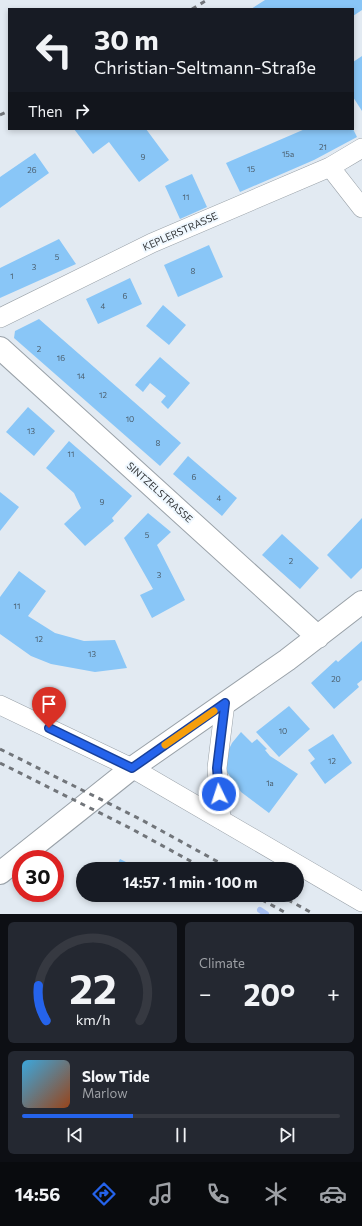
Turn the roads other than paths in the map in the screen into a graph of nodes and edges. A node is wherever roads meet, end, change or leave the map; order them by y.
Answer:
1 (362, 148) edge
2 (330, 167) junction
3 (362, 208) edge
4 (0, 318) edge
5 (0, 348) edge
6 (362, 602) edge
7 (318, 637) junction
8 (225, 703) junction
9 (0, 705) edge
10 (132, 768) junction
11 (221, 820) junction
12 (0, 873) edge
13 (362, 902) edge

1 - 2 street, KEPLERSTRASSE
2 - 3 street
2 - 4 street, KEPLERSTRASSE
5 - 7 main road, SINTZELSTRASSE
6 - 7 main road
7 - 8 main road
8 - 10 main road
8 - 11 street
9 - 10 street
10 - 11 street
10 - 12 main road
11 - 13 street

